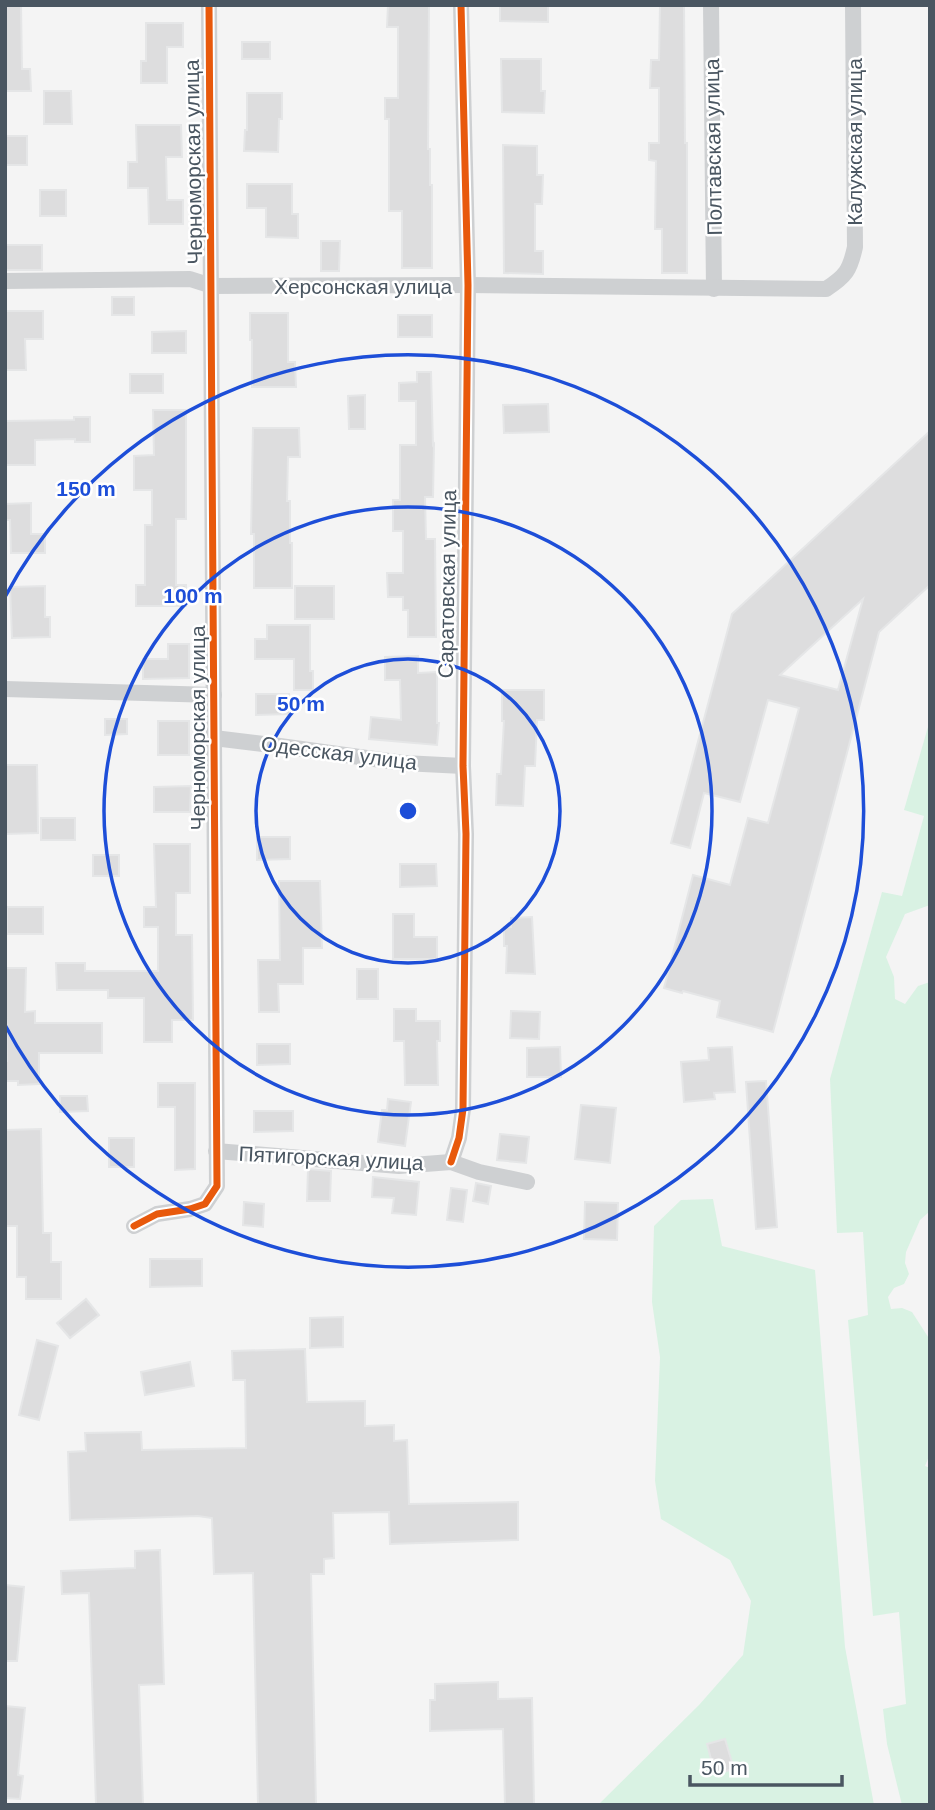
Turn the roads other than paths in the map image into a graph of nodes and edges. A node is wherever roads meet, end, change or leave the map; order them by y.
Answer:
1 (209, 5) edge
2 (461, 5) edge
3 (711, 5) edge
4 (853, 5) edge
5 (844, 277) joint
6 (5, 281) edge
7 (468, 285) junction
8 (212, 286) junction
9 (714, 289) junction
10 (5, 689) edge
11 (214, 695) junction
12 (214, 738) junction
13 (463, 766) junction
14 (216, 1151) junction
15 (451, 1162) junction
16 (527, 1182) dead end
17 (134, 1226) dead end

1 - 8 street, Черноморская улица
2 - 7 street, Саратовская улица
3 - 9 street, Полтавская улица
4 - 5 street, Калужская улица
5 - 9 street, Херсонская улица
6 - 8 street, Херсонская улица
7 - 8 street, Херсонская улица
7 - 9 street, Херсонская улица
7 - 13 street, Саратовская улица
8 - 11 street, Черноморская улица
10 - 11 street
11 - 12 street, Черноморская улица
12 - 13 street, Одесская улица
12 - 14 street, Черноморская улица
13 - 15 street, Саратовская улица
14 - 15 street, Пятигорская улица
14 - 17 street, Черноморская улица
15 - 16 street, Пятигорская улица

